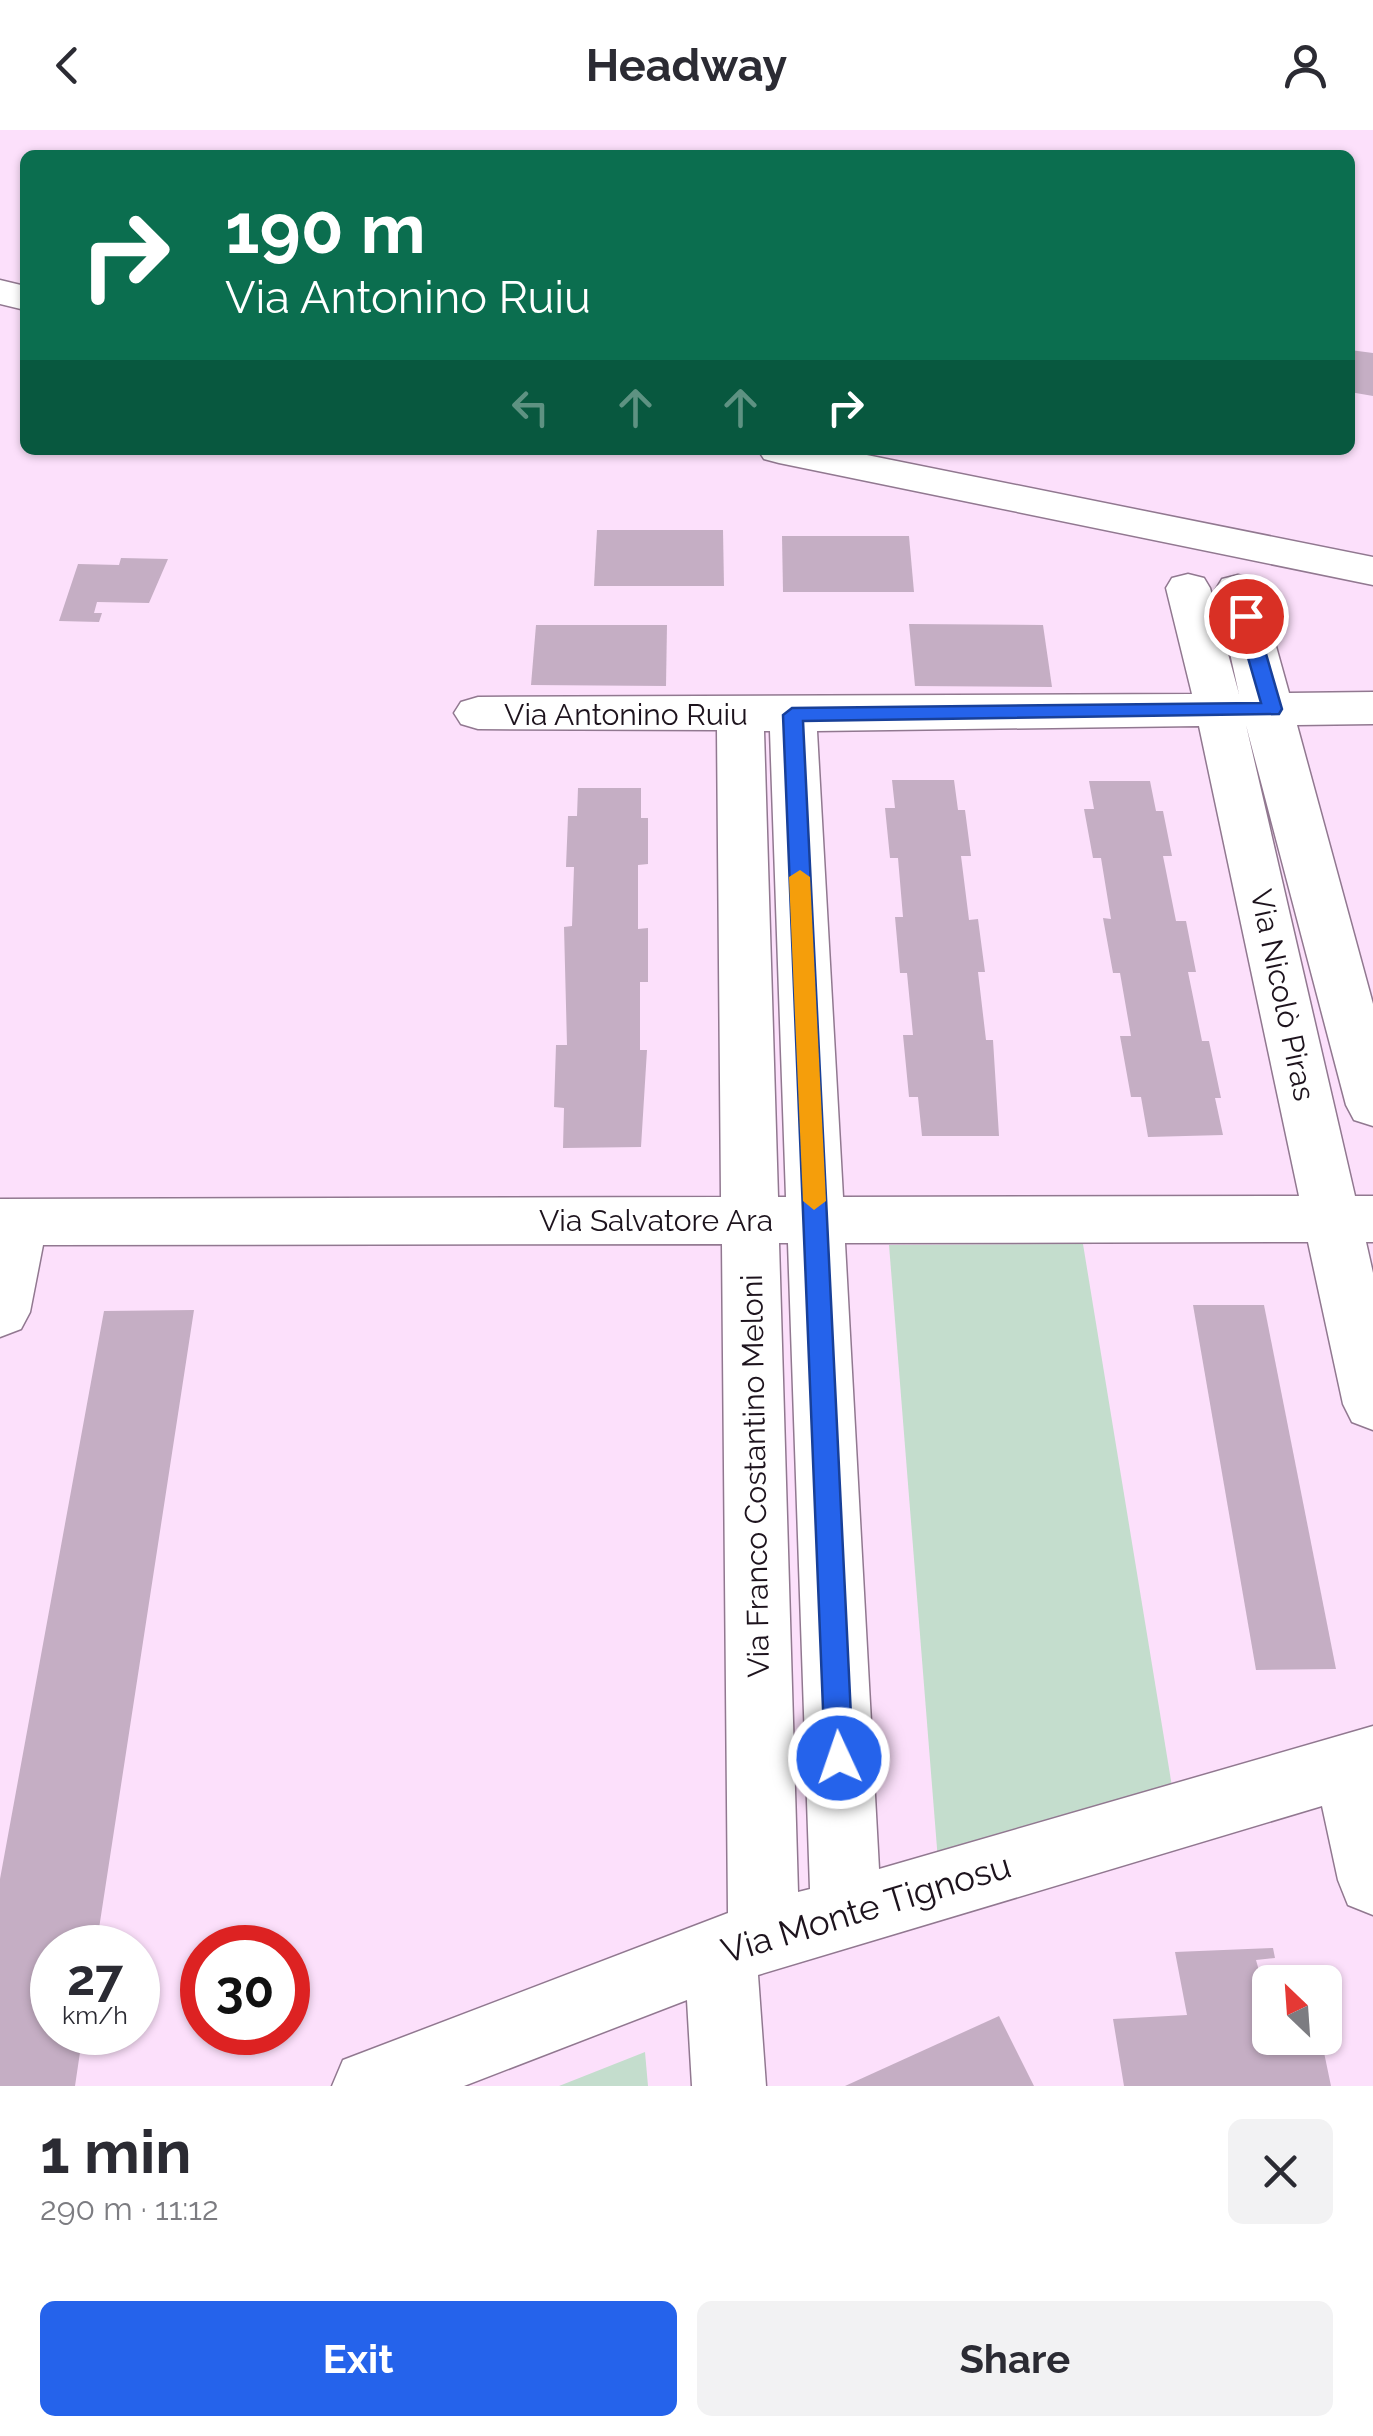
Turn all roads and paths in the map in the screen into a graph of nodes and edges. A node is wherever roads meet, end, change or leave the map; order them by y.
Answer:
1 (804, 455) edge
2 (937, 455) edge
3 (1373, 544) edge
4 (1373, 570) edge
5 (1373, 708) edge
6 (1272, 709) junction
7 (1220, 710) junction
8 (478, 712) dead end
9 (766, 715) junction
10 (1373, 1104) edge
11 (1354, 1231) edge
12 (750, 1233) junction
13 (816, 1233) junction
14 (8, 1236) edge
15 (0, 1312) edge
16 (1373, 1404) edge
17 (1360, 1762) edge
18 (1373, 1880) edge
19 (846, 1915) junction
20 (742, 1944) junction
21 (369, 2086) edge
22 (728, 2086) edge

1 - 4 street
2 - 3 street
5 - 6 street, Via Antonino Ruiu
6 - 7 street, Via Antonino Ruiu
6 - 7 street, Via Nicolò Piras
6 - 10 street, Via Nicolò Piras
7 - 9 street, Via Antonino Ruiu
7 - 11 street, Via Nicolò Piras
8 - 9 street, Via Antonino Ruiu
9 - 12 street, Via Franco Costantino Meloni
9 - 13 street
11 - 13 street, Via Salvatore Ara
11 - 16 street, Via Nicolò Piras
12 - 13 street, Via Salvatore Ara
12 - 14 street, Via Salvatore Ara
12 - 20 street, Via Franco Costantino Meloni
13 - 19 street
14 - 15 street
17 - 18 street
17 - 19 street, Via Monte Tignosu
19 - 20 street, Via Monte Tignosu
20 - 21 street, Via Monte Tignosu
20 - 22 street, Via Franco Costantino Meloni

